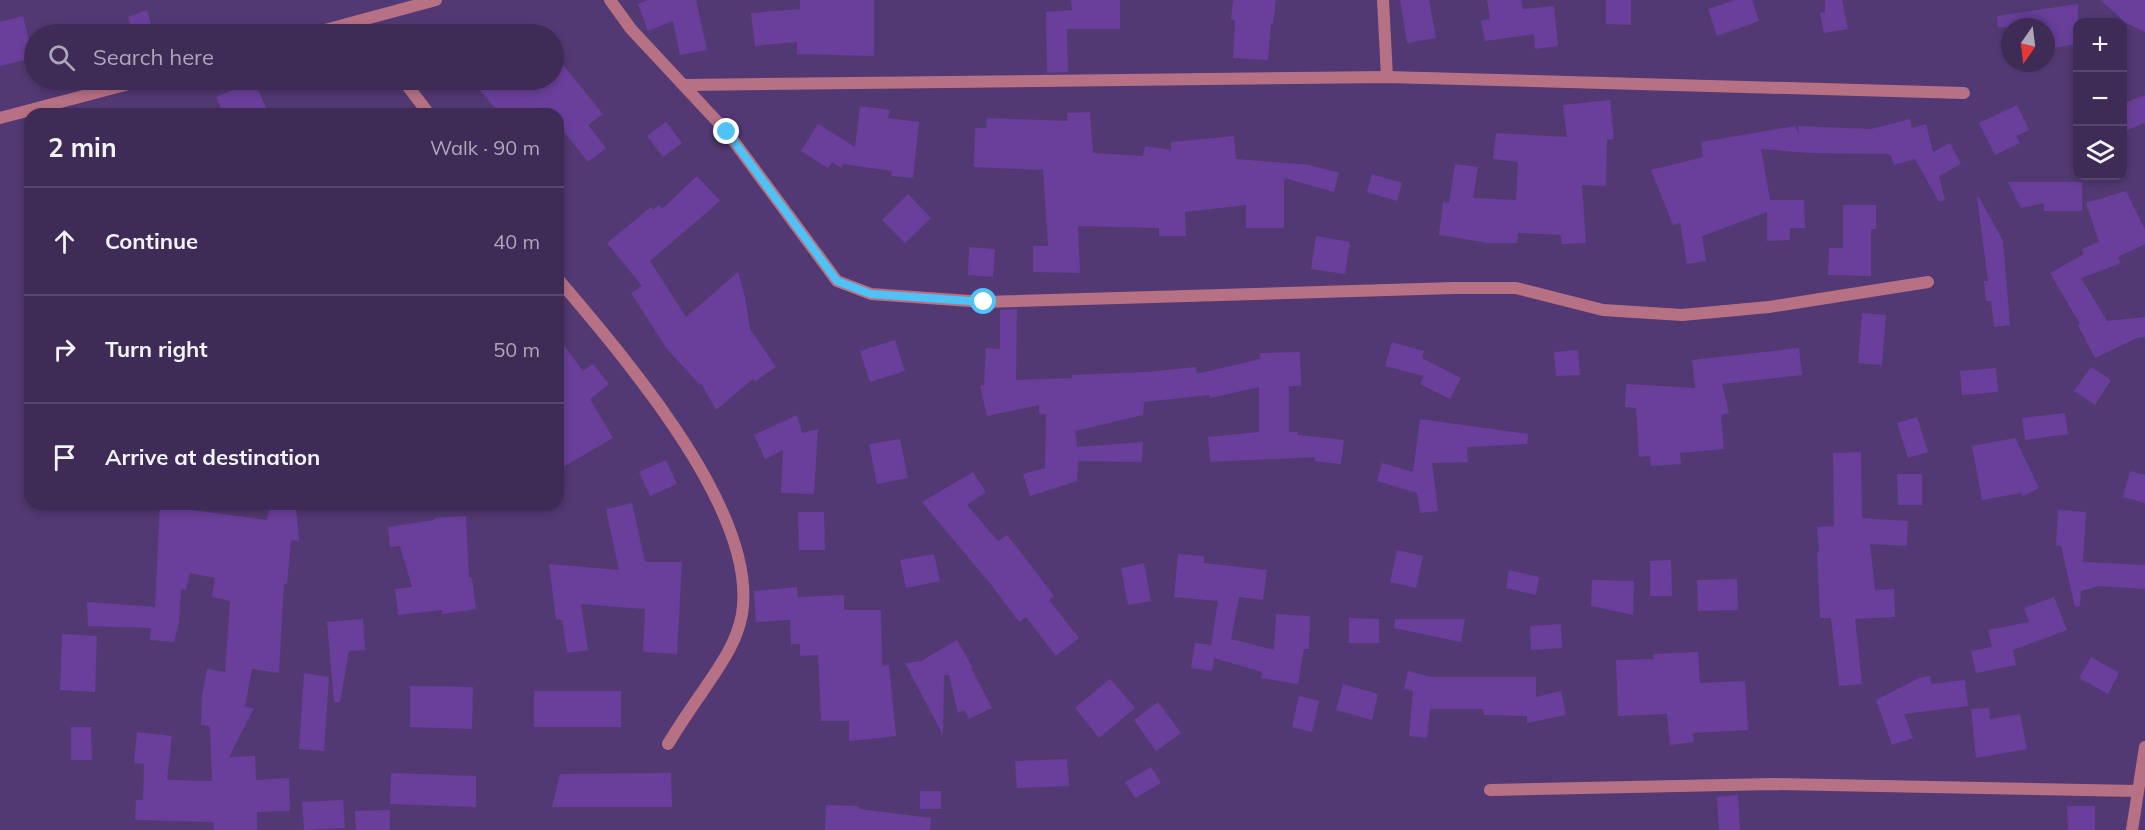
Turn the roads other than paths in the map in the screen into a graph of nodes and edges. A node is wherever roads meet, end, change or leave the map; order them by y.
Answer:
1 (436, 0) edge
2 (610, 0) edge
3 (1383, 0) edge
4 (359, 21) junction
5 (348, 24) edge
6 (361, 24) edge
7 (1387, 77) junction
8 (684, 85) junction
9 (106, 90) edge
10 (411, 90) edge
11 (1964, 93) dead end
12 (38, 108) edge
13 (424, 108) edge
14 (24, 112) edge
15 (0, 118) edge
16 (1928, 282) dead end
17 (564, 286) edge
18 (668, 744) dead end
19 (2145, 747) edge
20 (1490, 790) dead end
21 (2137, 791) junction
22 (2132, 830) edge

1 - 4 street
2 - 8 street
3 - 7 street
4 - 5 street
4 - 6 street
7 - 8 street
7 - 11 street
8 - 16 street
9 - 12 street
10 - 13 street
14 - 15 street
17 - 18 street
19 - 21 street
20 - 21 street
21 - 22 street

